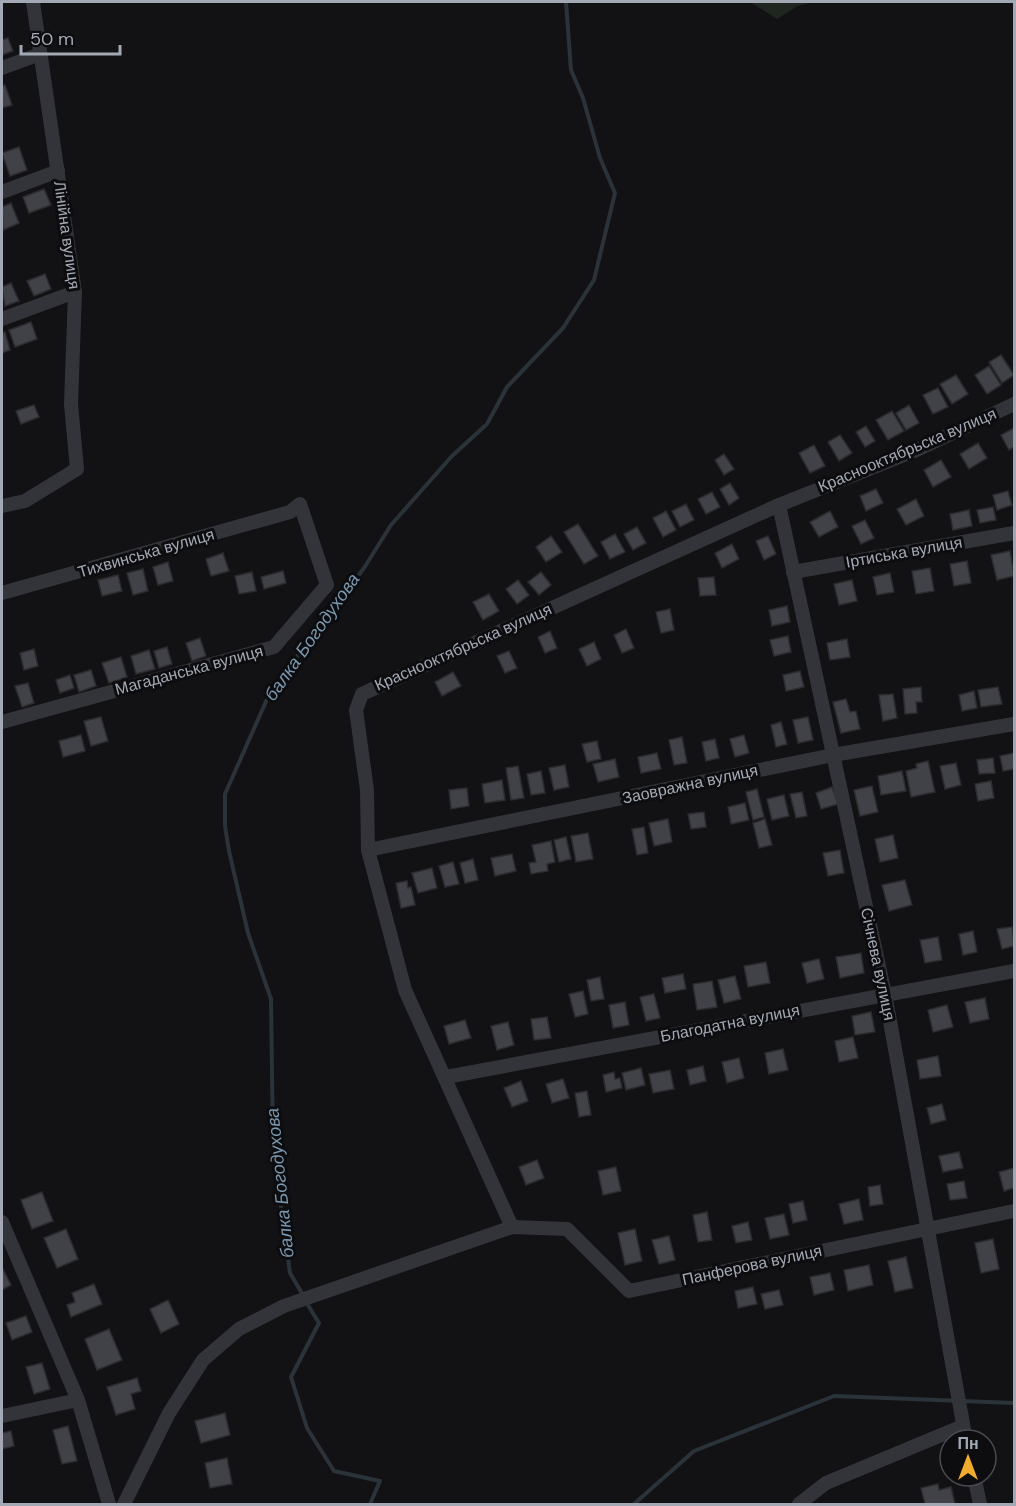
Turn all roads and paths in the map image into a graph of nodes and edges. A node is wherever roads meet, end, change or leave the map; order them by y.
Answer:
1 (33, 2) edge
2 (40, 54) junction
3 (2, 68) edge
4 (58, 171) junction
5 (2, 192) edge
6 (75, 292) junction
7 (2, 319) edge
8 (1014, 404) edge
9 (778, 505) junction
10 (2, 506) edge
11 (290, 512) joint
12 (1014, 533) edge
13 (794, 572) junction
14 (2, 593) edge
15 (2, 722) edge
16 (1014, 724) edge
17 (833, 754) junction
18 (368, 850) junction
19 (1014, 970) edge
20 (885, 994) junction
21 (446, 1077) junction
22 (1014, 1211) edge
23 (2, 1222) edge
24 (512, 1227) junction
25 (927, 1227) junction
26 (78, 1400) junction
27 (2, 1416) edge
28 (963, 1426) joint
29 (977, 1488) edge
30 (109, 1504) edge
31 (124, 1504) edge
32 (799, 1504) edge
33 (980, 1504) edge

1 - 2 street, Лінійна вулиця
2 - 3 street
2 - 4 street, Лінійна вулиця
4 - 5 street
4 - 6 street, Лінійна вулиця
6 - 7 street
6 - 10 street, Лінійна вулиця
8 - 9 street, Краснооктябрьска вулиця
9 - 13 street, Січнева вулиця
9 - 18 street, Краснооктябрьска вулиця
11 - 14 street, Тихвинська вулиця
11 - 15 street, Магаданська вулиця
12 - 13 street, Іртиська вулиця
13 - 17 street, Січнева вулиця
16 - 17 street, Заовражна вулиця
17 - 18 street, Заовражна вулиця
17 - 20 street, Січнева вулиця
18 - 21 street, Краснооктябрьска вулиця
19 - 20 street, Благодатна вулиця
20 - 21 street, Благодатна вулиця
20 - 25 street, Січнева вулиця
21 - 24 street, Краснооктябрьска вулиця
22 - 25 street, Панферова вулиця
23 - 26 street
24 - 25 street, Панферова вулиця
24 - 31 street
25 - 28 street, Січнева вулиця
26 - 27 street
26 - 30 street
28 - 32 street
29 - 33 street

